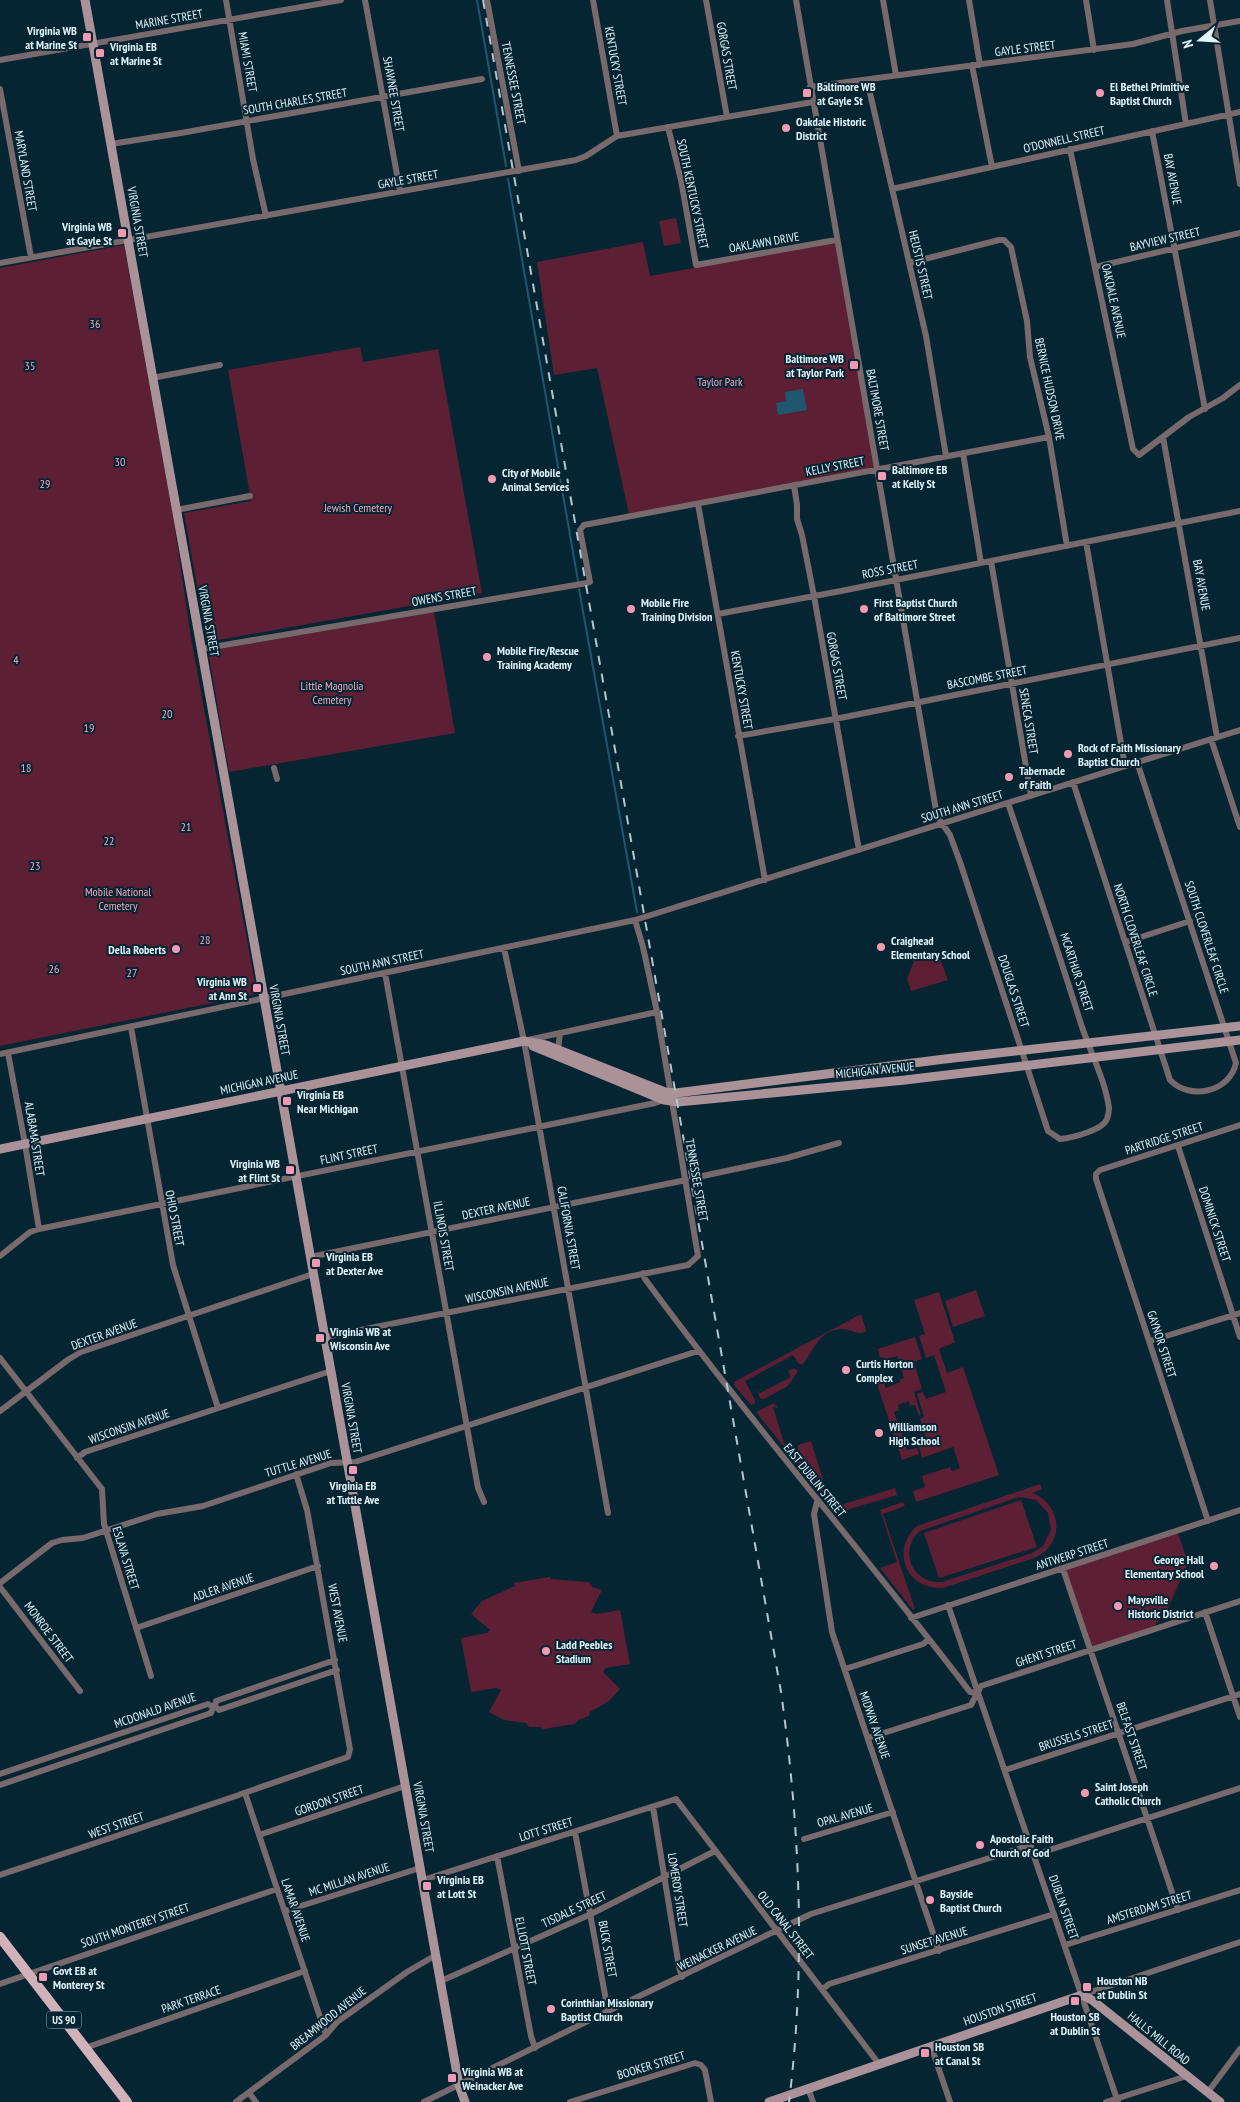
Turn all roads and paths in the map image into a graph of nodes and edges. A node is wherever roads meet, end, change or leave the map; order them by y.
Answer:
1 (85, 0) edge
2 (226, 0) edge
3 (341, 0) edge
4 (365, 0) edge
5 (487, 0) edge
6 (593, 0) edge
7 (706, 0) edge
8 (796, 0) edge
9 (883, 0) edge
10 (969, 0) edge
11 (1086, 0) edge
12 (1167, 0) edge
13 (1210, 0) edge
14 (229, 20) junction
15 (1240, 21) edge
16 (1214, 25) junction
17 (1173, 35) junction
18 (92, 44) junction
19 (1094, 50) junction
20 (0, 60) edge
21 (980, 65) junction
22 (972, 66) junction
23 (896, 75) junction
24 (482, 79) dead end
25 (867, 80) junction
26 (810, 87) junction
27 (0, 89) edge
28 (383, 96) junction
29 (813, 102) junction
30 (1240, 112) edge
31 (1228, 115) junction
32 (727, 117) junction
33 (247, 121) junction
34 (1186, 124) junction
35 (668, 127) junction
36 (1152, 131) junction
37 (617, 136) junction
38 (111, 144) junction
39 (1070, 149) junction
40 (992, 167) junction
41 (519, 171) junction
42 (1240, 184) edge
43 (892, 189) junction
44 (400, 192) junction
45 (266, 216) junction
46 (1240, 233) edge
47 (128, 240) junction
48 (836, 240) junction
49 (1174, 248) junction
50 (30, 257) junction
51 (0, 262) edge
52 (909, 262) junction
53 (696, 265) joint
54 (1095, 267) junction
55 (220, 365) dead end
56 (152, 378) junction
57 (1240, 385) edge
58 (1205, 408) junction
59 (1049, 437) junction
60 (1163, 437) junction
61 (963, 453) junction
62 (946, 456) junction
63 (877, 469) junction
64 (794, 485) junction
65 (250, 496) dead end
66 (698, 504) junction
67 (176, 510) junction
68 (1240, 511) edge
69 (626, 517) joint
70 (1179, 524) junction
71 (1086, 542) junction
72 (1067, 546) junction
73 (991, 561) junction
74 (981, 563) junction
75 (896, 579) junction
76 (814, 596) junction
77 (718, 614) junction
78 (1240, 638) edge
79 (1201, 646) junction
80 (201, 649) junction
81 (1107, 664) junction
82 (1012, 683) junction
83 (917, 702) junction
84 (835, 719) junction
85 (1240, 730) edge
86 (738, 736) junction
87 (1214, 738) junction
88 (1137, 762) junction
89 (1124, 766) junction
90 (274, 768) dead end
91 (277, 779) dead end
92 (1073, 782) junction
93 (1031, 796) junction
94 (1008, 803) junction
95 (942, 824) junction
96 (1240, 827) edge
97 (858, 850) junction
98 (765, 880) junction
99 (635, 920) junction
100 (1190, 920) junction
101 (1126, 942) junction
102 (504, 948) junction
103 (385, 973) junction
104 (264, 998) junction
105 (657, 1012) junction
106 (1240, 1026) edge
107 (131, 1027) junction
108 (1226, 1028) junction
109 (560, 1033) junction
110 (1156, 1035) junction
111 (1240, 1040) edge
112 (524, 1041) junction
113 (1230, 1041) junction
114 (1089, 1044) junction
115 (1160, 1049) junction
116 (558, 1050) junction
117 (8, 1052) junction
118 (1022, 1052) junction
119 (0, 1054) edge
120 (1094, 1057) junction
121 (1026, 1065) junction
122 (402, 1067) junction
123 (280, 1090) junction
124 (1192, 1091) joint
125 (669, 1098) junction
126 (146, 1118) junction
127 (1240, 1125) edge
128 (539, 1126) junction
129 (1082, 1134) joint
130 (839, 1143) dead end
131 (26, 1144) junction
132 (1178, 1146) junction
133 (0, 1149) edge
134 (417, 1151) junction
135 (1096, 1174) joint
136 (296, 1176) junction
137 (698, 1177) dead end
138 (686, 1180) junction
139 (161, 1204) junction
140 (554, 1207) junction
141 (38, 1229) junction
142 (432, 1232) junction
143 (0, 1256) edge
144 (310, 1257) junction
145 (693, 1261) joint
146 (643, 1273) junction
147 (314, 1274) junction
148 (568, 1288) junction
149 (1240, 1313) edge
150 (446, 1314) junction
151 (1233, 1315) junction
152 (189, 1317) junction
153 (325, 1337) junction
154 (1240, 1337) edge
155 (1150, 1341) junction
156 (698, 1351) junction
157 (0, 1358) edge
158 (331, 1371) junction
159 (585, 1386) junction
160 (26, 1391) junction
161 (218, 1408) junction
162 (0, 1411) edge
163 (466, 1426) junction
164 (77, 1458) junction
165 (346, 1461) junction
166 (296, 1474) junction
167 (484, 1502) dead end
168 (817, 1502) junction
169 (1240, 1510) edge
170 (608, 1513) dead end
171 (1208, 1520) junction
172 (106, 1531) junction
173 (318, 1566) junction
174 (1063, 1569) junction
175 (0, 1585) edge
176 (1240, 1601) edge
177 (948, 1605) junction
178 (1205, 1612) junction
179 (911, 1618) junction
180 (136, 1628) junction
181 (928, 1640) junction
182 (1091, 1650) junction
183 (335, 1660) junction
184 (845, 1669) junction
185 (337, 1670) junction
186 (151, 1676) dead end
187 (80, 1691) dead end
188 (977, 1693) junction
189 (1236, 1695) edge
190 (1240, 1718) edge
191 (1119, 1733) junction
192 (868, 1738) junction
193 (348, 1758) joint
194 (1005, 1770) junction
195 (0, 1774) edge
196 (0, 1785) edge
197 (405, 1786) junction
198 (1240, 1788) edge
199 (242, 1794) junction
200 (676, 1799) joint
201 (653, 1807) junction
202 (893, 1812) junction
203 (1148, 1818) junction
204 (575, 1832) junction
205 (259, 1835) junction
206 (804, 1839) dead end
207 (1031, 1845) junction
208 (715, 1851) junction
209 (1034, 1855) junction
210 (497, 1856) junction
211 (420, 1868) junction
212 (0, 1874) edge
213 (664, 1877) junction
214 (423, 1880) junction
215 (916, 1881) junction
216 (277, 1889) junction
217 (1240, 1890) edge
218 (1178, 1910) junction
219 (285, 1911) junction
220 (591, 1914) junction
221 (1054, 1914) junction
222 (777, 1931) junction
223 (0, 1937) edge
224 (1240, 1942) edge
225 (1065, 1945) junction
226 (514, 1949) junction
227 (939, 1951) junction
228 (436, 1955) junction
229 (305, 1971) junction
230 (28, 1974) junction
231 (682, 1977) junction
232 (441, 1981) junction
233 (0, 1984) edge
234 (822, 1989) junction
235 (1082, 1995) junction
236 (608, 2011) junction
237 (326, 2035) junction
238 (931, 2046) junction
239 (85, 2048) junction
240 (535, 2048) junction
241 (1240, 2049) edge
242 (879, 2064) junction
243 (1187, 2076) junction
244 (459, 2085) junction
245 (808, 2088) junction
246 (1208, 2092) junction
247 (249, 2093) junction
248 (1117, 2100) edge
249 (127, 2102) edge
250 (236, 2102) edge
251 (256, 2102) edge
252 (424, 2102) edge
253 (465, 2102) edge
254 (570, 2102) edge
255 (711, 2102) edge
256 (769, 2102) edge
257 (813, 2102) edge
258 (950, 2102) edge
259 (1106, 2102) edge
260 (1220, 2102) edge

1 - 18 street, VIRGINIA STREET
2 - 14 street, MIAMI STREET
3 - 14 street, MARINE STREET
4 - 28 street, SHAWNEE STREET
5 - 41 street, TENNESSEE STREET
6 - 37 street, KENTUCKY STREET
7 - 32 street, GORGAS STREET
8 - 26 street, BALTIMORE STREET
9 - 23 street
10 - 21 street
11 - 19 street
12 - 17 street
13 - 16 street
14 - 18 street, MARINE STREET
14 - 33 street, MIAMI STREET
15 - 16 street, GAYLE STREET
16 - 17 street, GAYLE STREET
16 - 31 street
17 - 19 street, GAYLE STREET
17 - 34 street
18 - 20 street, MARINE STREET
18 - 38 street, VIRGINIA STREET
19 - 21 street, GAYLE STREET
21 - 22 street, GAYLE STREET
22 - 23 street, GAYLE STREET
22 - 40 street
23 - 25 street, GAYLE STREET
24 - 28 street, SOUTH CHARLES STREET
25 - 26 street, GAYLE STREET
25 - 43 street, HEUSTIS STREET
26 - 29 street, BALTIMORE STREET
27 - 50 street, MARYLAND STREET
28 - 33 street, SOUTH CHARLES STREET
28 - 44 street, SHAWNEE STREET
29 - 32 street, GAYLE STREET
29 - 48 street, BALTIMORE STREET
30 - 31 street, O'DONNELL STREET
31 - 34 street, O'DONNELL STREET
31 - 42 street
32 - 35 street, GAYLE STREET
33 - 38 street, SOUTH CHARLES STREET
33 - 45 street, MIAMI STREET
34 - 36 street, O'DONNELL STREET
35 - 37 street, GAYLE STREET
35 - 53 street, SOUTH KENTUCKY STREET
36 - 39 street, O'DONNELL STREET
36 - 49 street, BAY AVENUE
37 - 41 street, GAYLE STREET
38 - 47 street, VIRGINIA STREET
39 - 40 street, O'DONNELL STREET
39 - 54 street, OAKDALE AVENUE
40 - 43 street, O'DONNELL STREET
41 - 44 street, GAYLE STREET
43 - 52 street, HEUSTIS STREET
44 - 45 street, GAYLE STREET
45 - 47 street, GAYLE STREET
46 - 49 street, BAYVIEW STREET
47 - 50 street, GAYLE STREET
47 - 56 street, VIRGINIA STREET
48 - 53 street, OAKLAWN DRIVE
48 - 63 street, BALTIMORE STREET
49 - 54 street, BAYVIEW STREET
49 - 58 street, BAY AVENUE
50 - 51 street, GAYLE STREET
52 - 59 street, BERNICE HUDSON DRIVE
52 - 62 street, HEUSTIS STREET
54 - 60 street, OAKDALE AVENUE
55 - 56 street
56 - 67 street, VIRGINIA STREET
57 - 58 street
58 - 60 street
59 - 61 street, KELLY STREET
59 - 72 street, BERNICE HUDSON DRIVE
60 - 70 street, BAY AVENUE
61 - 62 street, KELLY STREET
61 - 74 street
62 - 63 street, KELLY STREET
63 - 64 street, KELLY STREET
63 - 75 street, BALTIMORE STREET
64 - 66 street, KELLY STREET
64 - 76 street, GORGAS STREET
65 - 67 street
66 - 69 street, KELLY STREET
66 - 77 street, KENTUCKY STREET
67 - 80 street, VIRGINIA STREET
68 - 70 street
69 - 80 street, OWENS STREET
70 - 71 street
70 - 79 street, BAY AVENUE
71 - 72 street, ROSS STREET
71 - 81 street
72 - 73 street, ROSS STREET
73 - 74 street, ROSS STREET
73 - 82 street, SENECA STREET
74 - 75 street, ROSS STREET
75 - 76 street, ROSS STREET
75 - 83 street, BALTIMORE STREET
76 - 77 street, ROSS STREET
76 - 84 street, GORGAS STREET
77 - 86 street, KENTUCKY STREET
78 - 79 street, BASCOMBE STREET
79 - 81 street, BASCOMBE STREET
79 - 87 street, BAY AVENUE
80 - 104 street, VIRGINIA STREET
81 - 82 street, BASCOMBE STREET
81 - 89 street
82 - 83 street, BASCOMBE STREET
82 - 93 street, SENECA STREET
83 - 84 street, BASCOMBE STREET
83 - 95 street, BALTIMORE STREET
84 - 86 street, BASCOMBE STREET
84 - 97 street, GORGAS STREET
85 - 87 street, SOUTH ANN STREET
86 - 98 street, KENTUCKY STREET
87 - 88 street, SOUTH ANN STREET
87 - 96 street, BAY AVENUE
88 - 89 street, SOUTH ANN STREET
88 - 100 street, SOUTH CLOVERLEAF CIRCLE
89 - 92 street, SOUTH ANN STREET
90 - 91 street
92 - 93 street, SOUTH ANN STREET
92 - 101 street, NORTH CLOVERLEAF CIRCLE
93 - 94 street, SOUTH ANN STREET
94 - 95 street, SOUTH ANN STREET
94 - 114 street, MCARTHUR STREET
95 - 97 street, SOUTH ANN STREET
95 - 118 street, DOUGLAS STREET
97 - 98 street, SOUTH ANN STREET
98 - 99 street, SOUTH ANN STREET
99 - 102 street, SOUTH ANN STREET
99 - 105 street, TENNESSEE STREET
100 - 101 street
100 - 108 street, SOUTH CLOVERLEAF CIRCLE
101 - 110 street, NORTH CLOVERLEAF CIRCLE
102 - 103 street, SOUTH ANN STREET
102 - 112 street, CALIFORNIA STREET
103 - 104 street, SOUTH ANN STREET
103 - 122 street, ILLINOIS STREET
104 - 107 street, SOUTH ANN STREET
104 - 123 street, VIRGINIA STREET
105 - 109 street
105 - 125 street, TENNESSEE STREET
106 - 108 street, MICHIGAN AVENUE
107 - 117 street, SOUTH ANN STREET
107 - 126 street, OHIO STREET
108 - 110 street, MICHIGAN AVENUE
108 - 113 street, SOUTH CLOVERLEAF CIRCLE
109 - 112 street
109 - 116 street
110 - 114 street, MICHIGAN AVENUE
110 - 115 street, NORTH CLOVERLEAF CIRCLE
111 - 113 street, MICHIGAN AVENUE
112 - 116 street, MICHIGAN AVENUE
112 - 122 street, MICHIGAN AVENUE
112 - 125 street, MICHIGAN AVENUE
112 - 128 street, CALIFORNIA STREET
113 - 115 street, MICHIGAN AVENUE
113 - 124 street, SOUTH CLOVERLEAF CIRCLE
114 - 118 street, MICHIGAN AVENUE
114 - 120 street, MCARTHUR STREET
115 - 120 street, MICHIGAN AVENUE
115 - 124 street, NORTH CLOVERLEAF CIRCLE
116 - 125 street, MICHIGAN AVENUE
117 - 119 street, SOUTH ANN STREET
117 - 131 street, ALABAMA STREET
118 - 121 street, DOUGLAS STREET
118 - 125 street, MICHIGAN AVENUE
120 - 121 street, MICHIGAN AVENUE
120 - 129 street, MCARTHUR STREET
121 - 125 street, MICHIGAN AVENUE
121 - 129 street, DOUGLAS STREET
122 - 123 street, MICHIGAN AVENUE
122 - 134 street, ILLINOIS STREET
123 - 126 street, MICHIGAN AVENUE
123 - 136 street, VIRGINIA STREET
125 - 128 street, FLINT STREET
125 - 138 street, TENNESSEE STREET
126 - 131 street, MICHIGAN AVENUE
126 - 139 street, OHIO STREET
127 - 132 street, PARTRIDGE STREET
128 - 134 street, FLINT STREET
128 - 140 street, CALIFORNIA STREET
130 - 137 street
131 - 133 street, MICHIGAN AVENUE
131 - 141 street, ALABAMA STREET
132 - 135 street, PARTRIDGE STREET
132 - 151 street, DOMINICK STREET
134 - 136 street, FLINT STREET
134 - 142 street, ILLINOIS STREET
135 - 155 street, GAYNOR STREET
136 - 139 street, FLINT STREET
136 - 144 street, VIRGINIA STREET
138 - 140 street, DEXTER AVENUE
138 - 145 street, TENNESSEE STREET
139 - 141 street, FLINT STREET
139 - 152 street, OHIO STREET
140 - 142 street, DEXTER AVENUE
140 - 148 street, CALIFORNIA STREET
141 - 143 street
142 - 144 street, DEXTER AVENUE
142 - 150 street, ILLINOIS STREET
144 - 147 street, VIRGINIA STREET
145 - 146 street, WISCONSIN AVENUE
146 - 148 street, WISCONSIN AVENUE
146 - 156 street, EAST DUBLIN STREET
147 - 152 street, DEXTER AVENUE
147 - 153 street, VIRGINIA STREET
148 - 150 street, WISCONSIN AVENUE
148 - 159 street, CALIFORNIA STREET
149 - 151 street
150 - 153 street, WISCONSIN AVENUE
150 - 163 street, ILLINOIS STREET
151 - 154 street, DOMINICK STREET
151 - 155 street
152 - 160 street, DEXTER AVENUE
152 - 161 street, OHIO STREET
153 - 158 street, VIRGINIA STREET
155 - 171 street, GAYNOR STREET
156 - 159 street, TUTTLE AVENUE
156 - 168 street, EAST DUBLIN STREET
157 - 160 street, ESLAVA STREET
158 - 161 street, WISCONSIN AVENUE
158 - 165 street, VIRGINIA STREET
159 - 163 street, TUTTLE AVENUE
159 - 170 street, CALIFORNIA STREET
160 - 162 street, DEXTER AVENUE
160 - 164 street, ESLAVA STREET
161 - 164 street, WISCONSIN AVENUE
163 - 165 street, TUTTLE AVENUE
163 - 167 street, ILLINOIS STREET
164 - 172 street, ESLAVA STREET
165 - 166 street, TUTTLE AVENUE
165 - 197 street, VIRGINIA STREET
166 - 172 street, TUTTLE AVENUE
166 - 173 street, WEST AVENUE
168 - 179 street, EAST DUBLIN STREET
168 - 184 street, MIDWAY AVENUE
169 - 171 street, ANTWERP STREET
171 - 174 street, ANTWERP STREET
172 - 175 street, TUTTLE AVENUE
172 - 180 street, ESLAVA STREET
173 - 180 street, ADLER AVENUE
173 - 183 street, WEST AVENUE
174 - 177 street, ANTWERP STREET
174 - 182 street, BELFAST STREET
175 - 187 street, MONROE STREET
176 - 178 street, GHENT STREET
177 - 179 street, ANTWERP STREET
177 - 188 street, DUBLIN STREET
178 - 182 street, GHENT STREET
178 - 189 street
179 - 181 street, EAST DUBLIN STREET
180 - 186 street, ESLAVA STREET
181 - 184 street
181 - 188 street, EAST DUBLIN STREET
182 - 188 street, GHENT STREET
182 - 191 street, BELFAST STREET
183 - 185 street, WEST AVENUE
183 - 185 street, MCDONALD AVENUE
184 - 192 street, MIDWAY AVENUE
185 - 193 street, WEST AVENUE
188 - 192 street, GHENT STREET
188 - 194 street, DUBLIN STREET
189 - 190 street
189 - 191 street, BRUSSELS STREET
191 - 194 street, BRUSSELS STREET
191 - 203 street, BELFAST STREET
192 - 202 street, MIDWAY AVENUE
193 - 199 street, WEST STREET
194 - 207 street, DUBLIN STREET
195 - 196 street, MCDONALD AVENUE
197 - 205 street, GORDON STREET
197 - 211 street, VIRGINIA STREET
198 - 203 street
199 - 205 street, LAMAR AVENUE
199 - 212 street, WEST STREET
200 - 201 street, LOTT STREET
200 - 208 street, OLD CANAL STREET
201 - 204 street, LOTT STREET
201 - 213 street, LOMEROY STREET
202 - 206 street, OPAL AVENUE
202 - 215 street, MIDWAY AVENUE
203 - 209 street
203 - 218 street, BELFAST STREET
204 - 210 street, LOTT STREET
204 - 220 street, BUCK STREET
205 - 216 street, LAMAR AVENUE
207 - 209 street, DUBLIN STREET
207 - 215 street, WEINACKER AVENUE
208 - 213 street, TISDALE STREET
208 - 222 street, OLD CANAL STREET
209 - 221 street, DUBLIN STREET
210 - 214 street, LOTT STREET
210 - 226 street, ELLIOTT STREET
211 - 214 street, VIRGINIA STREET
211 - 219 street, MC MILLAN AVENUE
213 - 220 street, TISDALE STREET
213 - 231 street, LOMEROY STREET
214 - 228 street, VIRGINIA STREET
215 - 222 street, WEINACKER AVENUE
215 - 227 street, MIDWAY AVENUE
216 - 219 street, LAMAR AVENUE
216 - 230 street, SOUTH MONTEREY STREET
217 - 218 street, AMSTERDAM STREET
218 - 225 street, AMSTERDAM STREET
219 - 229 street, LAMAR AVENUE
220 - 226 street, TISDALE STREET
220 - 236 street, BUCK STREET
221 - 225 street, DUBLIN STREET
221 - 227 street, SUNSET AVENUE
222 - 231 street, WEINACKER AVENUE
222 - 234 street, OLD CANAL STREET
223 - 230 main road, US 90
224 - 235 street, HOUSTON STREET
225 - 235 street, DUBLIN STREET
226 - 232 street, TISDALE STREET
226 - 240 street, ELLIOTT STREET
227 - 234 street, SUNSET AVENUE
228 - 232 street, VIRGINIA STREET
228 - 237 street, BREAMWOOD AVENUE
229 - 237 street, LAMAR AVENUE
229 - 239 street, PARK TERRACE
230 - 233 street, SOUTH MONTEREY STREET
230 - 239 main road, US 90
231 - 236 street, WEINACKER AVENUE
232 - 244 street, VIRGINIA STREET
234 - 242 street, OLD CANAL STREET
235 - 238 street, HOUSTON STREET
235 - 243 street, HALLS MILL ROAD
235 - 248 street, DUBLIN STREET
236 - 240 street, WEINACKER AVENUE
237 - 247 street, BREAMWOOD AVENUE
238 - 242 street, HOUSTON STREET
238 - 258 street
239 - 249 main road, US 90
240 - 244 street, WEINACKER AVENUE
241 - 246 street
242 - 245 street, HOUSTON STREET
243 - 246 street, HALLS MILL ROAD
243 - 248 street
244 - 252 street, WEINACKER AVENUE
244 - 253 street, VIRGINIA STREET
245 - 256 street, HOUSTON STREET
245 - 257 street
246 - 260 street, HALLS MILL ROAD
247 - 250 street, BREAMWOOD AVENUE
247 - 251 street
248 - 259 street
254 - 255 street, BOOKER STREET

